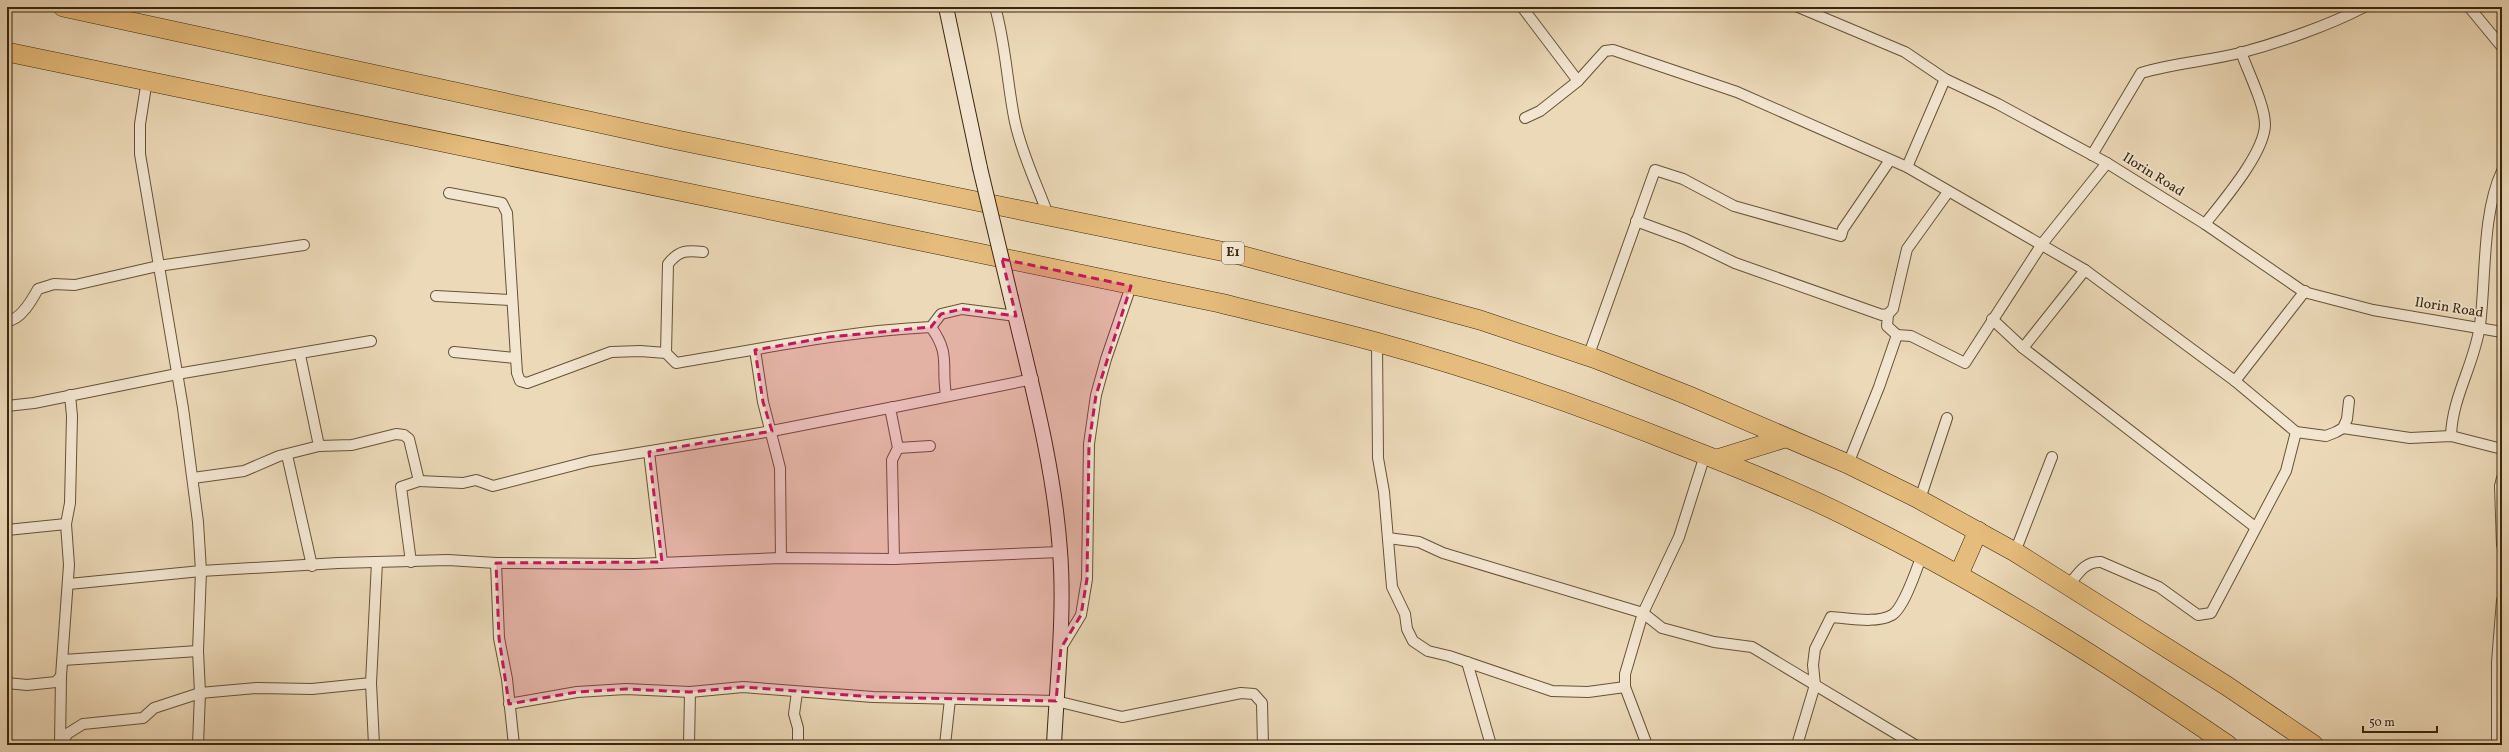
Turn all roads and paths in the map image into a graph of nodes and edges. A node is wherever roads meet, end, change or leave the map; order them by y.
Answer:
1 (63, 7) edge
2 (946, 7) edge
3 (995, 7) edge
4 (1522, 7) edge
5 (1798, 7) edge
6 (2364, 7) edge
7 (2469, 7) edge
8 (2502, 47) edge
9 (7, 52) edge
10 (2241, 52) junction
11 (1945, 79) junction
12 (147, 80) junction
13 (1578, 81) junction
14 (1525, 118) dead end
15 (2092, 155) junction
16 (1890, 160) junction
17 (2107, 163) junction
18 (1907, 167) junction
19 (2502, 171) edge
20 (1948, 192) junction
21 (449, 193) dead end
22 (1048, 215) junction
23 (1636, 221) junction
24 (2205, 224) junction
25 (2042, 244) junction
26 (304, 245) dead end
27 (703, 252) dead end
28 (158, 266) junction
29 (2085, 270) junction
30 (1131, 286) junction
31 (2305, 291) junction
32 (436, 296) dead end
33 (512, 300) junction
34 (1888, 314) junction
35 (1016, 316) junction
36 (1992, 319) junction
37 (7, 321) edge
38 (2480, 326) junction
39 (931, 327) junction
40 (2502, 332) edge
41 (1897, 335) junction
42 (371, 341) dead end
43 (1377, 342) junction
44 (2023, 348) junction
45 (755, 350) junction
46 (454, 352) dead end
47 (666, 353) junction
48 (300, 355) junction
49 (1588, 357) junction
50 (516, 358) junction
51 (177, 374) junction
52 (1032, 379) junction
53 (2235, 381) junction
54 (70, 395) junction
55 (946, 396) junction
56 (2349, 401) dead end
57 (7, 406) edge
58 (894, 407) junction
59 (1947, 418) dead end
60 (2343, 428) junction
61 (772, 431) junction
62 (2296, 432) junction
63 (2451, 436) junction
64 (1785, 438) junction
65 (318, 446) junction
66 (930, 446) dead end
67 (898, 448) junction
68 (2502, 449) edge
69 (649, 452) junction
70 (287, 455) junction
71 (1711, 457) junction
72 (2052, 457) dead end
73 (1848, 464) junction
74 (193, 478) junction
75 (2502, 478) edge
76 (419, 481) junction
77 (1920, 499) junction
78 (66, 524) junction
79 (2255, 527) junction
80 (7, 530) edge
81 (1978, 531) junction
82 (1388, 538) junction
83 (2502, 546) edge
84 (1060, 552) junction
85 (2015, 552) junction
86 (1922, 555) junction
87 (781, 558) junction
88 (894, 559) junction
89 (377, 562) junction
90 (411, 562) junction
91 (662, 562) junction
92 (496, 563) junction
93 (312, 566) junction
94 (201, 571) junction
95 (1959, 574) junction
96 (69, 584) junction
97 (2069, 585) junction
98 (2502, 600) edge
99 (1643, 613) junction
100 (2500, 646) edge
101 (1060, 648) junction
102 (198, 651) junction
103 (63, 660) junction
104 (1467, 662) junction
105 (61, 676) junction
106 (7, 682) edge
107 (371, 683) junction
108 (1815, 685) junction
109 (1625, 687) junction
110 (690, 692) junction
111 (797, 692) junction
112 (200, 694) junction
113 (950, 699) junction
114 (1056, 701) junction
115 (509, 704) junction
116 (2216, 742) edge
117 (1909, 743) edge
118 (61, 745) edge
119 (198, 745) edge
120 (374, 745) edge
121 (514, 745) edge
122 (690, 745) edge
123 (798, 745) edge
124 (945, 745) edge
125 (1054, 745) edge
126 (1264, 745) edge
127 (1491, 745) edge
128 (1647, 745) edge
129 (1797, 745) edge
130 (2314, 745) edge
131 (2497, 745) edge

1 - 22 highway, E1
2 - 35 main road, bridge
3 - 22 street
4 - 13 street
5 - 11 street, Ilorin Road
6 - 10 street
7 - 8 street
9 - 12 highway
10 - 15 street
10 - 24 street
11 - 15 street, Ilorin Road
11 - 18 street
12 - 28 street
12 - 30 highway
13 - 14 street
13 - 16 street
15 - 17 street, Ilorin Road
16 - 18 street
16 - 23 street
17 - 24 street, Ilorin Road
17 - 25 street
18 - 20 street
19 - 38 street
20 - 25 street
20 - 34 street
21 - 33 street
22 - 49 highway, E1
23 - 34 street
23 - 49 street
24 - 31 street, Ilorin Road
25 - 29 street
25 - 36 street
26 - 28 street
27 - 47 street
28 - 37 street
28 - 51 street
29 - 44 street
29 - 53 street
30 - 43 highway
30 - 101 street
31 - 38 street, Ilorin Road
31 - 53 street
32 - 33 street
33 - 50 street
34 - 41 street
35 - 39 street
35 - 52 main road
36 - 41 street
36 - 44 street
38 - 40 street, Ilorin Road
38 - 63 street
39 - 45 street
39 - 55 street
41 - 73 street
42 - 48 street
43 - 71 highway
43 - 82 street
44 - 79 street
45 - 47 street
45 - 61 street
46 - 50 street
47 - 50 street
48 - 51 street
48 - 65 street
49 - 64 highway, E1
51 - 54 street
51 - 74 street
52 - 55 street
52 - 84 main road
53 - 62 street
54 - 57 street
54 - 78 street
55 - 58 street
56 - 60 street
58 - 61 street
58 - 67 street
59 - 77 street
60 - 62 street
60 - 63 street
61 - 69 street
61 - 87 street
62 - 79 street
63 - 68 street
64 - 71 highway
64 - 73 highway, E1
65 - 70 street
65 - 76 street
66 - 67 street
67 - 88 street
69 - 76 street
69 - 91 street
70 - 74 street
70 - 93 street
71 - 86 highway
71 - 99 street
72 - 85 street
73 - 77 highway, E1
74 - 94 street
75 - 83 street
76 - 90 street
77 - 81 highway, E1
78 - 80 street
78 - 96 street
79 - 97 street
81 - 85 highway, E1
81 - 95 highway
82 - 99 street
82 - 104 street
84 - 88 street
84 - 101 main road
85 - 97 highway, E1
86 - 95 highway
86 - 108 street
87 - 88 street
87 - 91 street
89 - 90 street
89 - 93 street
89 - 107 street
90 - 92 street
91 - 92 street
92 - 115 street
93 - 94 street
94 - 96 street
94 - 102 street
95 - 116 highway
96 - 103 street
97 - 130 highway, E1
98 - 100 street
99 - 108 street
99 - 109 street
100 - 131 street
101 - 114 main road
102 - 103 street
102 - 112 street
103 - 105 street
104 - 109 street
104 - 127 street
105 - 106 street
105 - 118 street
107 - 112 street
107 - 120 street
108 - 117 street
108 - 129 street
109 - 128 street
110 - 111 street
110 - 115 street
110 - 122 street
111 - 113 street
111 - 123 street
112 - 118 street
112 - 119 street
113 - 114 street
113 - 124 street
114 - 125 main road
114 - 126 street
115 - 121 street

